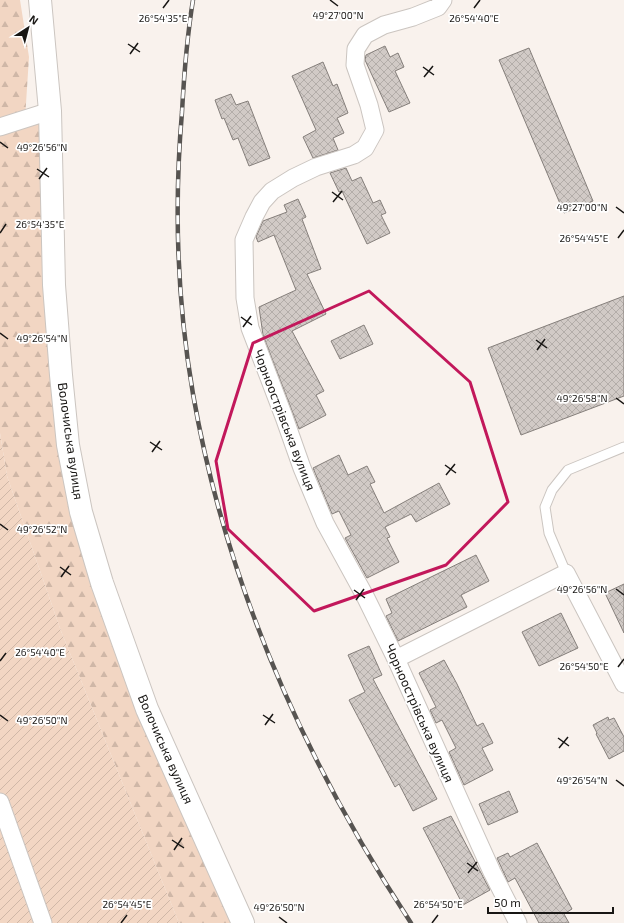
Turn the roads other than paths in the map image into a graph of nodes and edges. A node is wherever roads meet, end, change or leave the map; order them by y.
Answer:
1 (40, 0) edge
2 (443, 0) edge
3 (50, 111) junction
4 (0, 126) edge
5 (624, 447) edge
6 (566, 573) junction
7 (396, 659) junction
8 (624, 684) edge
9 (0, 802) edge
10 (43, 923) edge
11 (243, 923) edge
12 (518, 923) edge

1 - 3 main road, Волочиська вулиця
2 - 7 street, Чорноострівська вулиця
3 - 4 street
3 - 11 main road, Волочиська вулиця
5 - 6 lane
6 - 7 street
6 - 8 street
7 - 12 street, Чорноострівська вулиця
9 - 10 street

